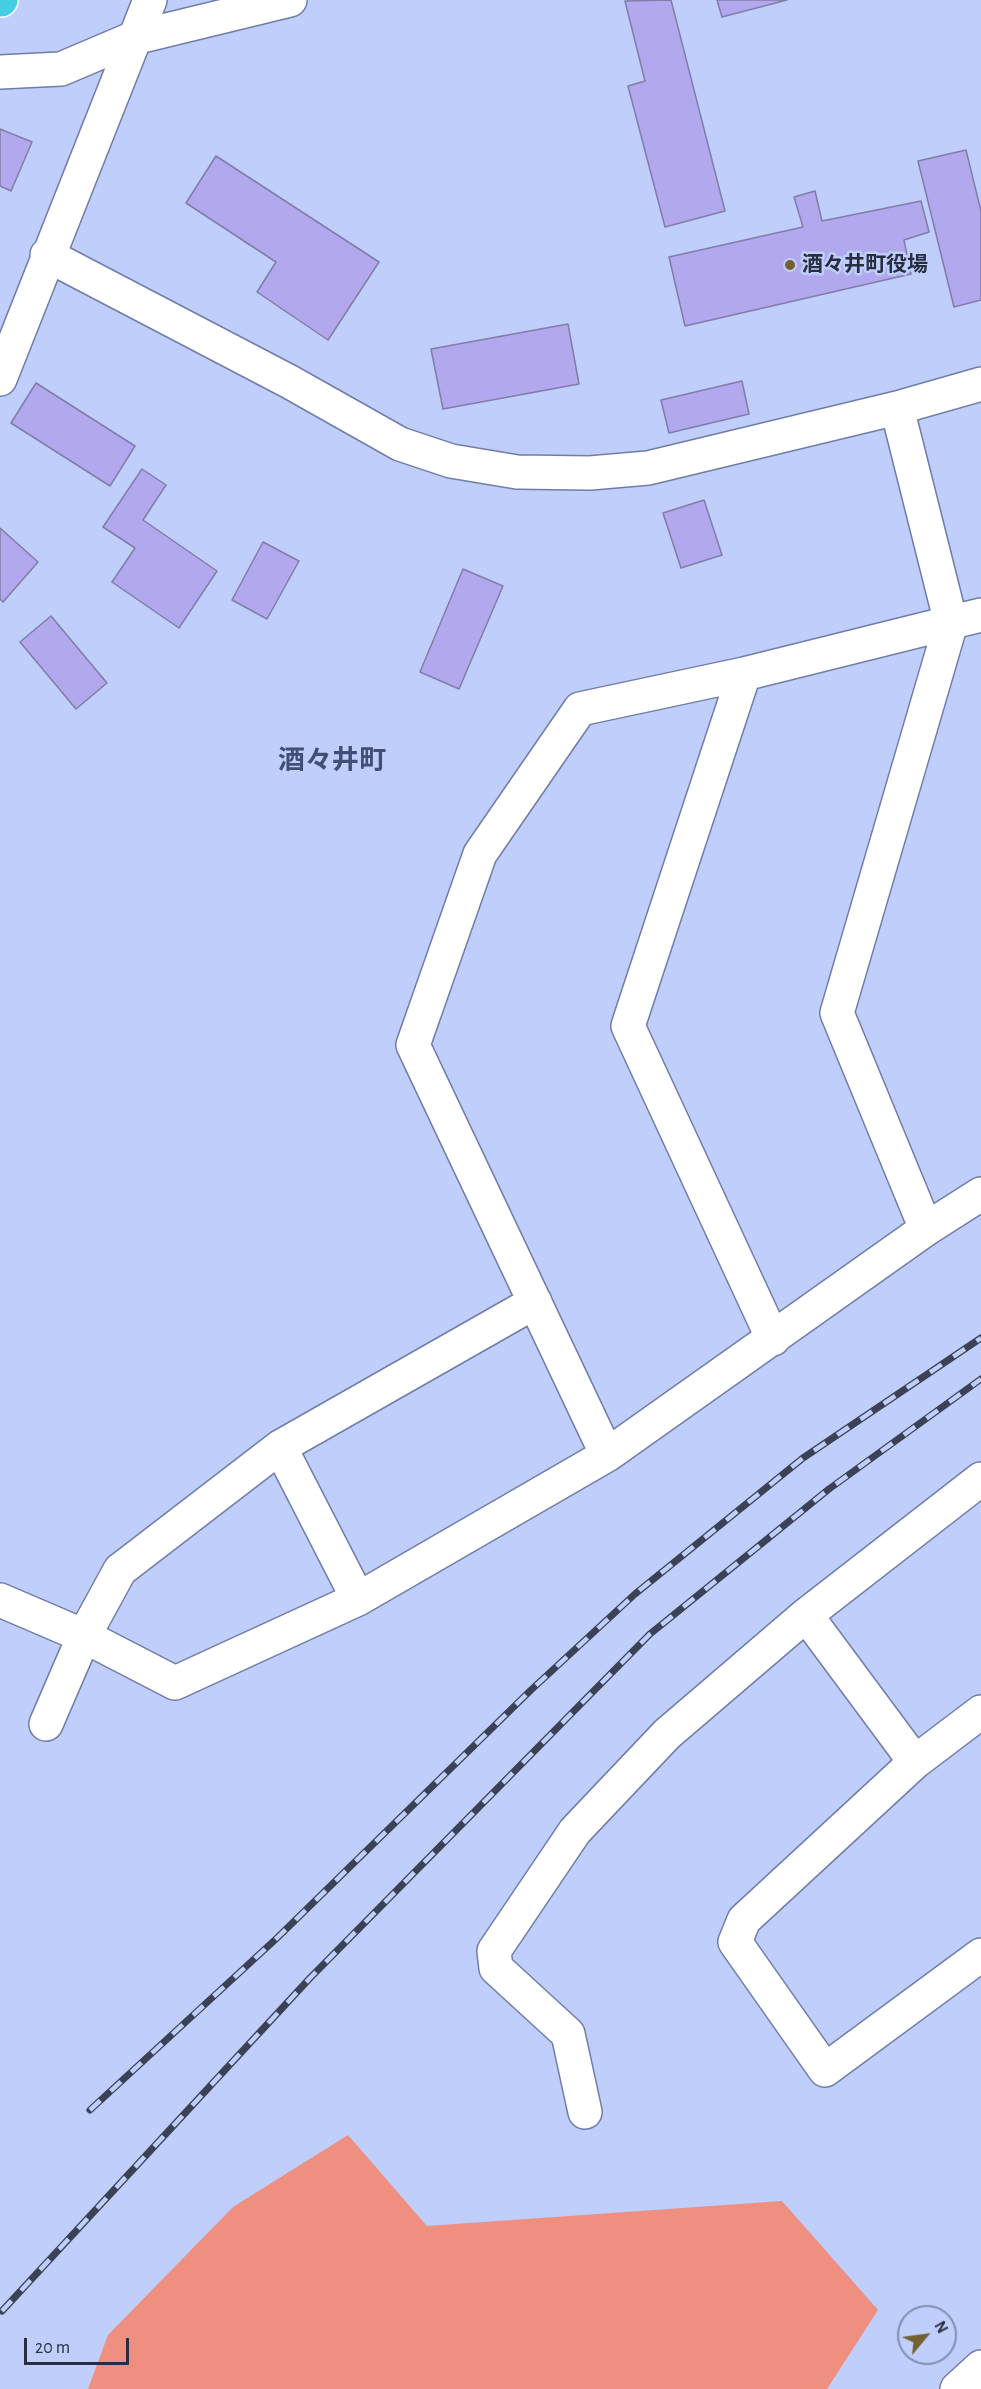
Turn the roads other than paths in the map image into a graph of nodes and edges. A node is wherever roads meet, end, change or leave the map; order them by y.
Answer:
1 (150, 0) edge
2 (290, 0) edge
3 (134, 38) junction
4 (0, 72) edge
5 (47, 255) junction
6 (0, 379) edge
7 (981, 384) edge
8 (897, 408) junction
9 (966, 619) edge
10 (744, 674) junction
11 (981, 1194) edge
12 (926, 1229) junction
13 (534, 1302) junction
14 (773, 1339) junction
15 (280, 1447) junction
16 (607, 1455) junction
17 (981, 1479) edge
18 (358, 1599) junction
19 (0, 1600) edge
20 (807, 1615) junction
21 (84, 1636) junction
22 (981, 1712) edge
23 (46, 1724) dead end
24 (915, 1762) junction
25 (981, 1954) edge
26 (585, 2112) dead end
27 (981, 2367) edge
28 (957, 2389) edge

1 - 3 street
2 - 3 street
3 - 4 street
3 - 5 street
5 - 6 street
5 - 8 street
7 - 8 street
8 - 9 street
9 - 10 street
9 - 12 street
10 - 13 street
10 - 14 street
11 - 12 street
12 - 14 street
13 - 15 street
13 - 16 street
14 - 16 street
15 - 18 street
15 - 21 street
16 - 18 street
17 - 20 street
18 - 21 street
19 - 21 street
20 - 24 street
20 - 26 street
21 - 23 street
22 - 24 street
24 - 25 street
27 - 28 street

